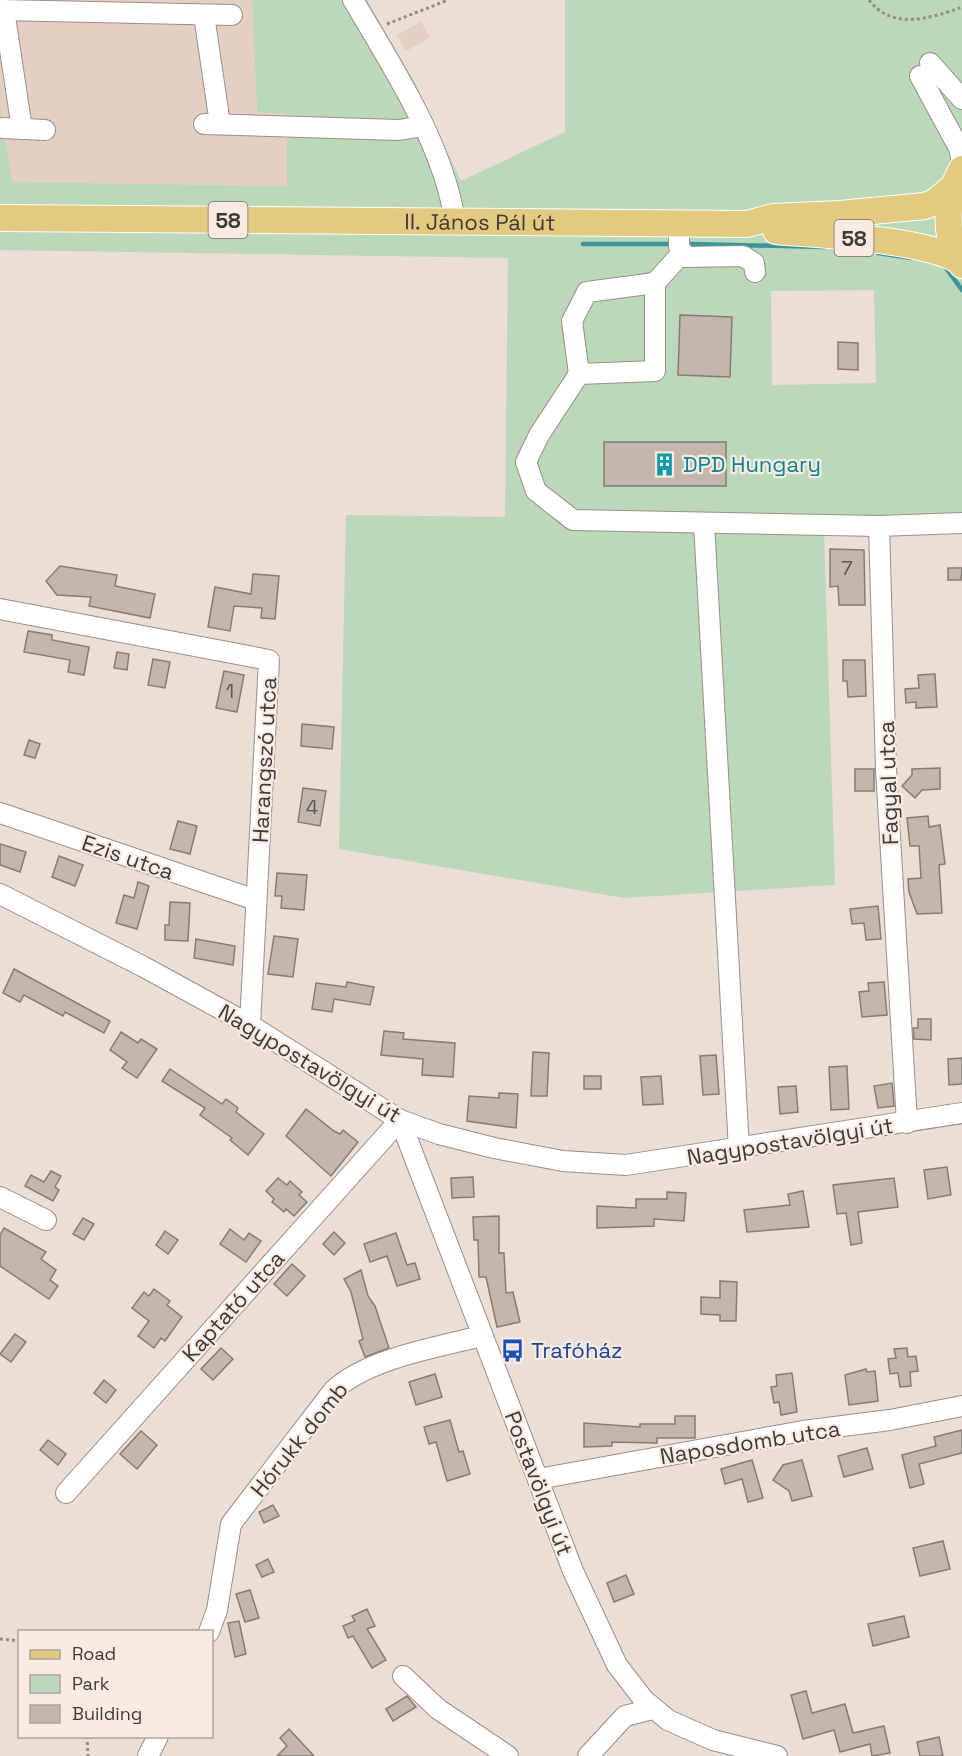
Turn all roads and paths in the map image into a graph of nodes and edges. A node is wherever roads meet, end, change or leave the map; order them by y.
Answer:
1 (352, 0) edge
2 (448, 0) edge
3 (869, 0) edge
4 (962, 7) edge
5 (2, 10) edge
6 (204, 15) junction
7 (232, 15) dead end
8 (372, 30) junction
9 (962, 99) edge
10 (423, 126) junction
11 (45, 130) dead end
12 (959, 175) edge
13 (0, 218) edge
14 (455, 222) junction
15 (679, 223) junction
16 (747, 224) junction
17 (681, 254) junction
18 (960, 263) edge
19 (755, 272) dead end
20 (655, 283) junction
21 (579, 374) junction
22 (962, 523) edge
23 (704, 524) junction
24 (879, 526) junction
25 (0, 609) edge
26 (0, 813) edge
27 (0, 894) edge
28 (256, 900) junction
29 (250, 1025) junction
30 (962, 1113) edge
31 (400, 1120) junction
32 (907, 1123) junction
33 (740, 1149) junction
34 (0, 1197) edge
35 (46, 1220) dead end
36 (482, 1336) junction
37 (962, 1406) edge
38 (538, 1479) junction
39 (66, 1493) dead end
40 (209, 1630) edge
41 (0, 1639) edge
42 (18, 1641) edge
43 (403, 1676) dead end
44 (632, 1687) junction
45 (652, 1708) junction
46 (625, 1716) junction
47 (87, 1738) edge
48 (157, 1738) edge
49 (88, 1756) edge
50 (148, 1756) edge
51 (508, 1756) edge
52 (588, 1756) edge
53 (777, 1756) edge

1 - 8 street
2 - 8 path
3 - 4 path
5 - 6 street
5 - 11 street
6 - 7 street
6 - 10 street
8 - 10 street
9 - 12 street
10 - 14 street
12 - 16 main road, II. János Pál út / 58
12 - 18 main road, 58
13 - 14 main road, II. János Pál út / 58
14 - 15 main road, II. János Pál út / 58
15 - 16 main road, II. János Pál út / 58
15 - 17 street
16 - 18 main road, 58
17 - 19 street
17 - 20 street
20 - 21 street
20 - 21 street
21 - 23 street
22 - 24 street
23 - 24 street
23 - 33 street
24 - 32 street, Fagyal utca
25 - 28 street, Harangszó utca
26 - 28 street, Ezis utca
27 - 29 street, Nagypostavölgyi út
28 - 29 street, Harangszó utca
29 - 31 street, Nagypostavölgyi út
30 - 32 street, Nagypostavölgyi út
31 - 33 street, Nagypostavölgyi út
31 - 36 street, Postavölgyi út
31 - 39 street, Kaptató utca
32 - 33 street, Nagypostavölgyi út
34 - 35 street
36 - 38 street, Postavölgyi út
36 - 40 street, Hórukk domb
37 - 38 street, Naposdomb utca
38 - 44 street, Postavölgyi út
41 - 42 path
43 - 51 street
44 - 45 street, Postavölgyi út
44 - 46 street
45 - 46 street
45 - 53 street, Postavölgyi út
46 - 52 street
47 - 49 path
48 - 50 street

